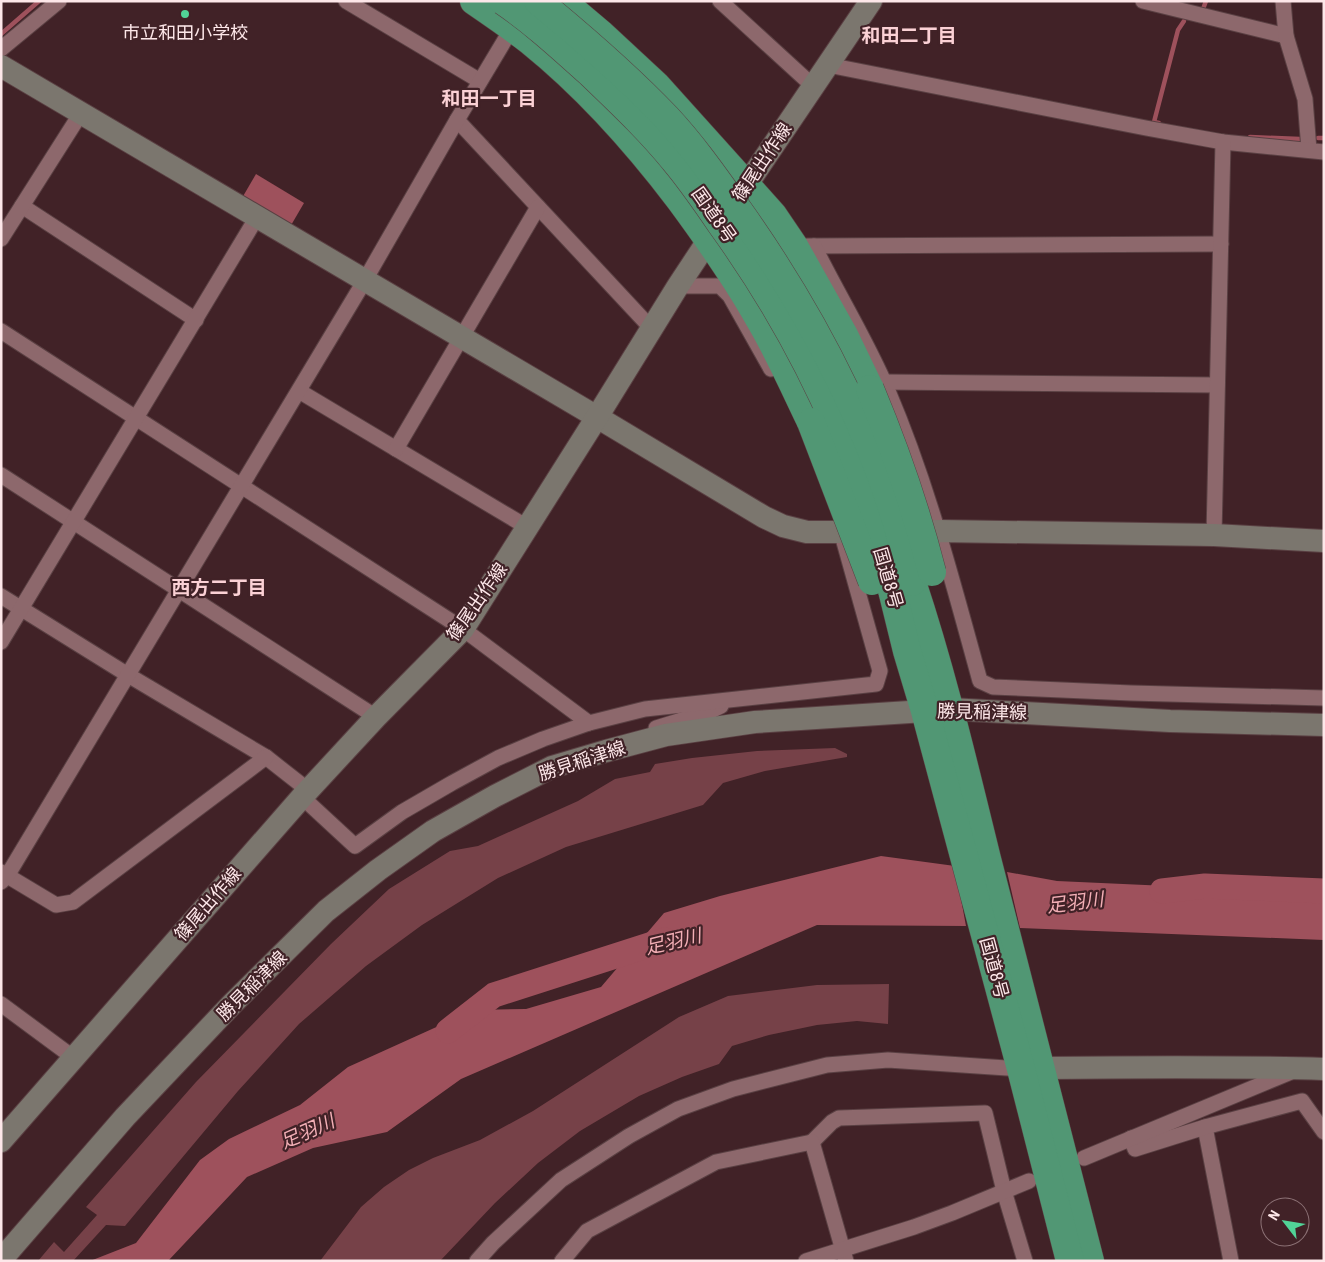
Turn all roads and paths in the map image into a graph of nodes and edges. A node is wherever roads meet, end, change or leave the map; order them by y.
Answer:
1 (59, 1) edge
2 (346, 1) edge
3 (474, 1) edge
4 (503, 1) edge
5 (538, 1) edge
6 (562, 1) edge
7 (720, 1) edge
8 (871, 1) edge
9 (1143, 1) edge
10 (1283, 1) edge
11 (736, 7) edge
12 (512, 28) junction
13 (1286, 36) junction
14 (1, 49) edge
15 (828, 64) junction
16 (1, 66) edge
17 (480, 81) junction
18 (813, 86) junction
19 (81, 113) junction
20 (457, 120) junction
21 (1223, 142) junction
22 (1316, 151) edge
23 (747, 184) junction
24 (22, 206) junction
25 (538, 208) junction
26 (257, 217) junction
27 (1, 239) edge
28 (709, 239) junction
29 (1221, 244) junction
30 (804, 246) junction
31 (365, 280) junction
32 (678, 286) junction
33 (196, 320) junction
34 (652, 329) junction
35 (1, 331) edge
36 (462, 337) junction
37 (877, 385) junction
38 (1217, 385) junction
39 (299, 390) junction
40 (597, 417) junction
41 (136, 418) junction
42 (396, 449) junction
43 (1, 475) edge
44 (241, 486) junction
45 (74, 522) junction
46 (527, 527) junction
47 (939, 531) junction
48 (841, 533) junction
49 (1214, 535) junction
50 (1324, 541) edge
51 (904, 585) junction
52 (179, 590) junction
53 (1, 596) edge
54 (22, 608) junction
55 (463, 629) junction
56 (1, 642) edge
57 (918, 645) junction
58 (128, 675) junction
59 (1324, 698) edge
60 (734, 699) junction
61 (376, 718) junction
62 (939, 719) junction
63 (589, 723) junction
64 (1324, 725) edge
65 (619, 748) junction
66 (266, 757) junction
67 (305, 793) junction
68 (3, 876) edge
69 (1, 1004) edge
70 (74, 1058) junction
71 (1300, 1068) junction
72 (1031, 1069) junction
73 (1324, 1069) edge
74 (1205, 1127) junction
75 (1324, 1132) edge
76 (1131, 1138) junction
77 (1, 1141) edge
78 (812, 1142) junction
79 (1084, 1158) dead end
80 (1030, 1181) dead end
81 (1004, 1191) junction
82 (844, 1255) edge
83 (1, 1260) edge
84 (477, 1261) edge
85 (562, 1261) edge
86 (806, 1261) edge
87 (1025, 1261) edge
88 (1070, 1261) edge
89 (1090, 1261) edge
90 (1230, 1261) edge

1 - 14 street
2 - 17 street
3 - 12 highway
4 - 51 highway, 国道8号, bridge
5 - 51 highway, 国道8号, bridge
6 - 23 highway
7 - 11 street
8 - 15 main road, 篠尾出作線
9 - 13 street
10 - 13 street
11 - 18 street
12 - 17 street
12 - 28 highway
13 - 22 street
15 - 18 main road, 篠尾出作線
15 - 21 street
16 - 19 main road
17 - 20 street
18 - 23 main road, 篠尾出作線
19 - 24 street
19 - 26 main road
20 - 25 street
20 - 31 street
21 - 22 street
21 - 29 street
23 - 28 main road, 篠尾出作線
23 - 30 highway
24 - 27 street
24 - 33 street
25 - 34 street
25 - 36 street
26 - 31 main road
26 - 33 street
28 - 32 main road, 篠尾出作線
28 - 51 highway, bridge
29 - 30 street
29 - 38 street
30 - 37 highway
31 - 36 main road
31 - 39 street
32 - 34 main road, 篠尾出作線
32 - 48 street
33 - 41 street
34 - 40 main road, 篠尾出作線
35 - 41 street
36 - 40 main road
36 - 42 street
37 - 38 street
37 - 47 street
37 - 51 highway, bridge
38 - 49 street
39 - 42 street
39 - 44 street
40 - 46 main road, 篠尾出作線
40 - 48 main road
41 - 44 street
41 - 45 street
42 - 46 street
43 - 45 street
44 - 52 street
44 - 55 street
45 - 52 street
45 - 54 street
46 - 55 main road, 篠尾出作線
47 - 48 main road
47 - 49 main road
47 - 59 street
48 - 60 street
49 - 50 main road
51 - 57 highway, 国道8号
51 - 57 highway
52 - 58 street
52 - 61 street
53 - 54 street
54 - 56 street
54 - 58 street
55 - 61 main road, 篠尾出作線
55 - 63 street
57 - 62 highway, 国道8号
58 - 66 street
58 - 68 street
60 - 63 street
60 - 65 street
61 - 67 main road, 篠尾出作線
62 - 64 main road, 勝見稲津線
62 - 65 main road, 勝見稲津線
62 - 72 highway, 国道8号
63 - 67 street
65 - 83 main road, 勝見稲津線
66 - 67 street
66 - 68 street
67 - 70 main road, 篠尾出作線
69 - 70 street
70 - 77 main road, 篠尾出作線
71 - 72 main road
71 - 73 main road
71 - 76 street
72 - 84 street
72 - 88 highway, 国道8号
72 - 89 highway, 国道8号
74 - 75 street
74 - 76 street
74 - 90 street
76 - 79 street
78 - 81 street
78 - 82 street
78 - 85 street
80 - 81 street
81 - 82 street
81 - 87 street
82 - 86 street

